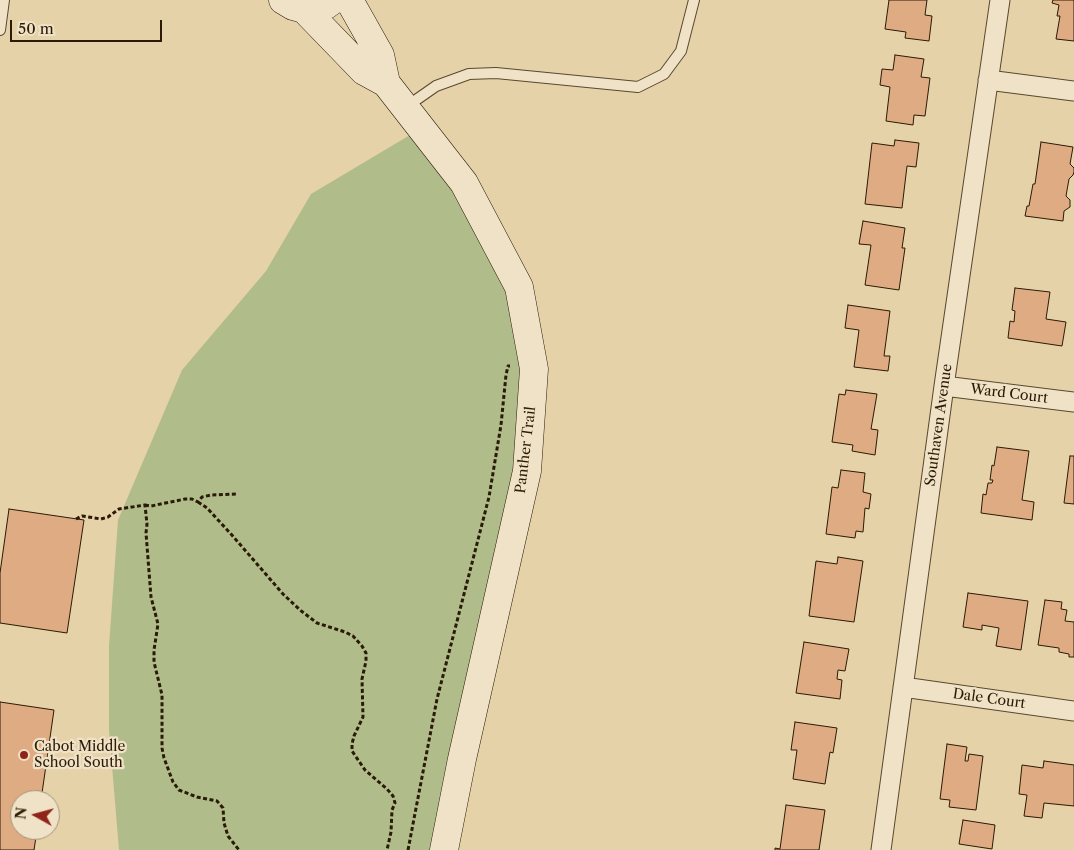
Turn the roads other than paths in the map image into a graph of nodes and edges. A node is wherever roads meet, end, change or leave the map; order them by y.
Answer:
1 (4, 0) edge
2 (333, 0) edge
3 (349, 0) edge
4 (694, 0) edge
5 (1000, 0) edge
6 (294, 5) edge
7 (0, 30) edge
8 (988, 80) junction
9 (386, 83) junction
10 (1074, 91) edge
11 (406, 107) junction
12 (944, 386) junction
13 (1074, 402) edge
14 (903, 687) junction
15 (1074, 710) edge
16 (444, 850) edge
17 (881, 850) edge

1 - 7 lane
2 - 6 street
3 - 9 street, Panther Trail
4 - 11 lane
5 - 8 street, Southaven Avenue
6 - 9 street, Panther Trail
8 - 10 street
8 - 12 street, Southaven Avenue
9 - 11 street, Panther Trail
11 - 16 street, Panther Trail
12 - 13 street, Ward Court
12 - 14 street, Southaven Avenue
14 - 15 street, Dale Court
14 - 17 street, Southaven Avenue

